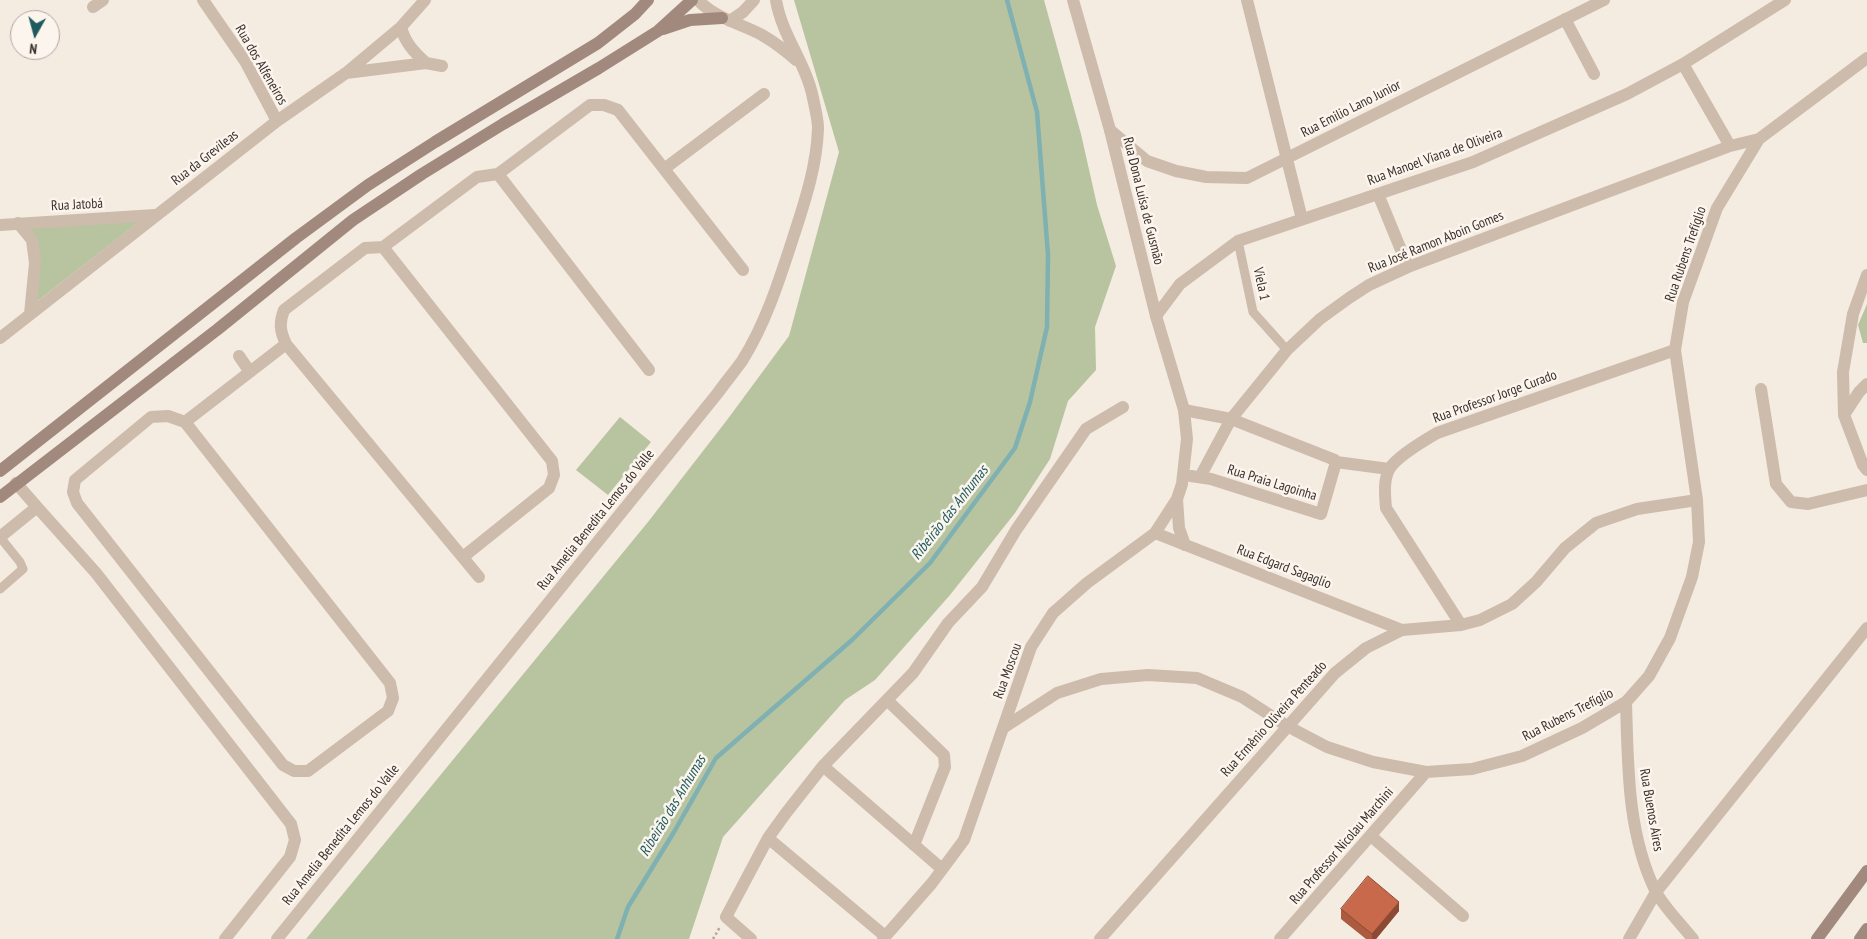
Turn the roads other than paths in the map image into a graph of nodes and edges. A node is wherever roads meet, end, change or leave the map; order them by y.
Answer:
1 (203, 0) edge
2 (425, 0) edge
3 (648, 0) edge
4 (692, 0) edge
5 (698, 0) edge
6 (754, 0) edge
7 (776, 0) edge
8 (1073, 0) edge
9 (1604, 0) edge
10 (1785, 0) edge
11 (1249, 1) edge
12 (1565, 19) junction
13 (726, 20) junction
14 (401, 27) junction
15 (658, 30) junction
16 (1867, 58) edge
17 (426, 63) junction
18 (1683, 64) junction
19 (442, 66) dead end
20 (802, 66) junction
21 (346, 73) junction
22 (1594, 74) dead end
23 (764, 94) dead end
24 (277, 121) junction
25 (1110, 130) junction
26 (1759, 139) junction
27 (1730, 146) junction
28 (1288, 158) junction
29 (664, 169) junction
30 (498, 174) junction
31 (1378, 194) junction
32 (156, 215) junction
33 (1302, 219) junction
34 (18, 223) junction
35 (0, 225) edge
36 (1238, 241) junction
37 (383, 247) junction
38 (1408, 267) junction
39 (743, 270) dead end
40 (1867, 275) edge
41 (30, 314) junction
42 (1156, 316) junction
43 (0, 338) edge
44 (286, 344) junction
45 (1288, 350) junction
46 (1675, 350) junction
47 (239, 356) dead end
48 (649, 370) dead end
49 (250, 372) junction
50 (1867, 384) edge
51 (1761, 389) dead end
52 (1123, 407) dead end
53 (1184, 410) junction
54 (1844, 415) junction
55 (1231, 419) junction
56 (185, 422) junction
57 (1336, 462) junction
58 (1389, 469) junction
59 (1867, 470) edge
60 (0, 471) edge
61 (1195, 476) joint
62 (16, 483) junction
63 (1867, 490) edge
64 (0, 496) edge
65 (1177, 499) junction
66 (1697, 500) junction
67 (37, 507) junction
68 (1155, 532) junction
69 (0, 537) edge
70 (1185, 545) junction
71 (463, 557) junction
72 (479, 577) dead end
73 (0, 589) edge
74 (1461, 625) junction
75 (1867, 628) edge
76 (1402, 630) junction
77 (1867, 648) edge
78 (1850, 650) junction
79 (887, 700) junction
80 (1626, 702) junction
81 (1287, 726) junction
82 (1003, 728) junction
83 (823, 766) junction
84 (1426, 772) junction
85 (1371, 836) junction
86 (768, 838) junction
87 (914, 845) junction
88 (942, 869) junction
89 (1867, 871) edge
90 (1656, 892) junction
91 (1463, 916) dead end
92 (1867, 929) edge
93 (884, 938) edge
94 (1867, 938) edge
95 (225, 939) edge
96 (277, 939) edge
97 (751, 939) edge
98 (1100, 939) edge
99 (1280, 939) edge
100 (1629, 939) edge
101 (1693, 939) edge
102 (1817, 939) edge
103 (1861, 939) edge

1 - 24 street, Rua dos Alfeneiros
2 - 14 street, Rua da Grevileas
3 - 60 main road
4 - 15 main road
5 - 13 street
6 - 13 street
7 - 20 street, Rua Amelia Benedita Lemos do Valle
8 - 25 street, Rua Dona Luísa de Gusmão
9 - 12 street, Rua Emilio Lano Junior
10 - 18 street, Rua Manoel Viana de Oliveira
11 - 28 street
12 - 22 street
12 - 28 street, Rua Emilio Lano Junior
13 - 15 main road
13 - 20 street
14 - 17 street
14 - 21 street, Rua da Grevileas
15 - 62 main road
16 - 26 street, Rua Rubens Trefíglio
17 - 19 street
17 - 21 street
18 - 27 street
18 - 31 street, Rua Manoel Viana de Oliveira
20 - 96 street, Rua Amelia Benedita Lemos do Valle
21 - 24 street, Rua da Grevileas
23 - 29 street
24 - 32 street, Rua da Grevileas
25 - 28 street, Rua Emilio Lano Junior
25 - 42 street, Rua Dona Luísa de Gusmão
26 - 27 street, Rua José Ramon Aboin Gomes
26 - 46 street, Rua Rubens Trefíglio
27 - 38 street, Rua José Ramon Aboin Gomes
28 - 33 street
29 - 30 street
29 - 39 street
30 - 37 street
30 - 48 street
31 - 33 street, Rua Manoel Viana de Oliveira
31 - 38 street
32 - 34 street, Rua Jatobá
32 - 41 street, Rua da Grevileas
33 - 36 street, Rua Manoel Viana de Oliveira
34 - 35 street, Rua Jatobá
34 - 41 street
36 - 42 street, Rua Manoel Viana de Oliveira
36 - 45 lane, Viela 1
37 - 44 street
37 - 71 street
38 - 45 street, Rua José Ramon Aboin Gomes
40 - 54 street
41 - 43 street, Rua da Grevileas
42 - 53 street, Rua Dona Luísa de Gusmão
44 - 49 street
44 - 71 street
45 - 55 street, Rua José Ramon Aboin Gomes
46 - 58 street, Rua Professor Jorge Curado
46 - 66 street, Rua Rubens Trefíglio
47 - 49 street
49 - 56 street
50 - 54 street
51 - 63 street
52 - 79 street
53 - 55 street
53 - 65 street, Rua Moscou
54 - 59 street
55 - 57 street
55 - 61 street, Rua José Ramon Aboin Gomes
56 - 56 street
57 - 58 street
57 - 61 street, Rua Praia Lagoinha
58 - 74 street
62 - 64 main road
62 - 67 street
65 - 68 street, Rua Moscou
65 - 70 street
66 - 74 street, Rua Ermênio Oliveira Penteado
66 - 80 street, Rua Rubens Trefíglio
67 - 69 street
67 - 95 street
68 - 70 street, Rua Edgard Sagaglio
68 - 82 street, Rua Moscou
69 - 73 lane
70 - 76 street, Rua Edgard Sagaglio
71 - 72 street
74 - 76 street, Rua Ermênio Oliveira Penteado
75 - 78 street
76 - 81 street, Rua Ermênio Oliveira Penteado
77 - 78 street
78 - 90 street
79 - 83 street
79 - 87 street
80 - 84 street, Rua Rubens Trefíglio
80 - 90 street, Rua Buenos Aires
81 - 82 street, Rua Rubens Trefíglio
81 - 84 street, Rua Rubens Trefíglio
81 - 98 street, Rua Ermênio Oliveira Penteado
82 - 88 street, Rua Moscou
83 - 86 street
83 - 87 street
84 - 85 street, Rua Professor Nicolau Marchini
85 - 91 street
85 - 99 street, Rua Professor Nicolau Marchini
86 - 93 street
86 - 97 street
87 - 88 street
88 - 93 street, Rua Moscou
89 - 102 main road
90 - 100 street
90 - 101 street, Rua Buenos Aires
92 - 103 main road
94 - 103 main road

